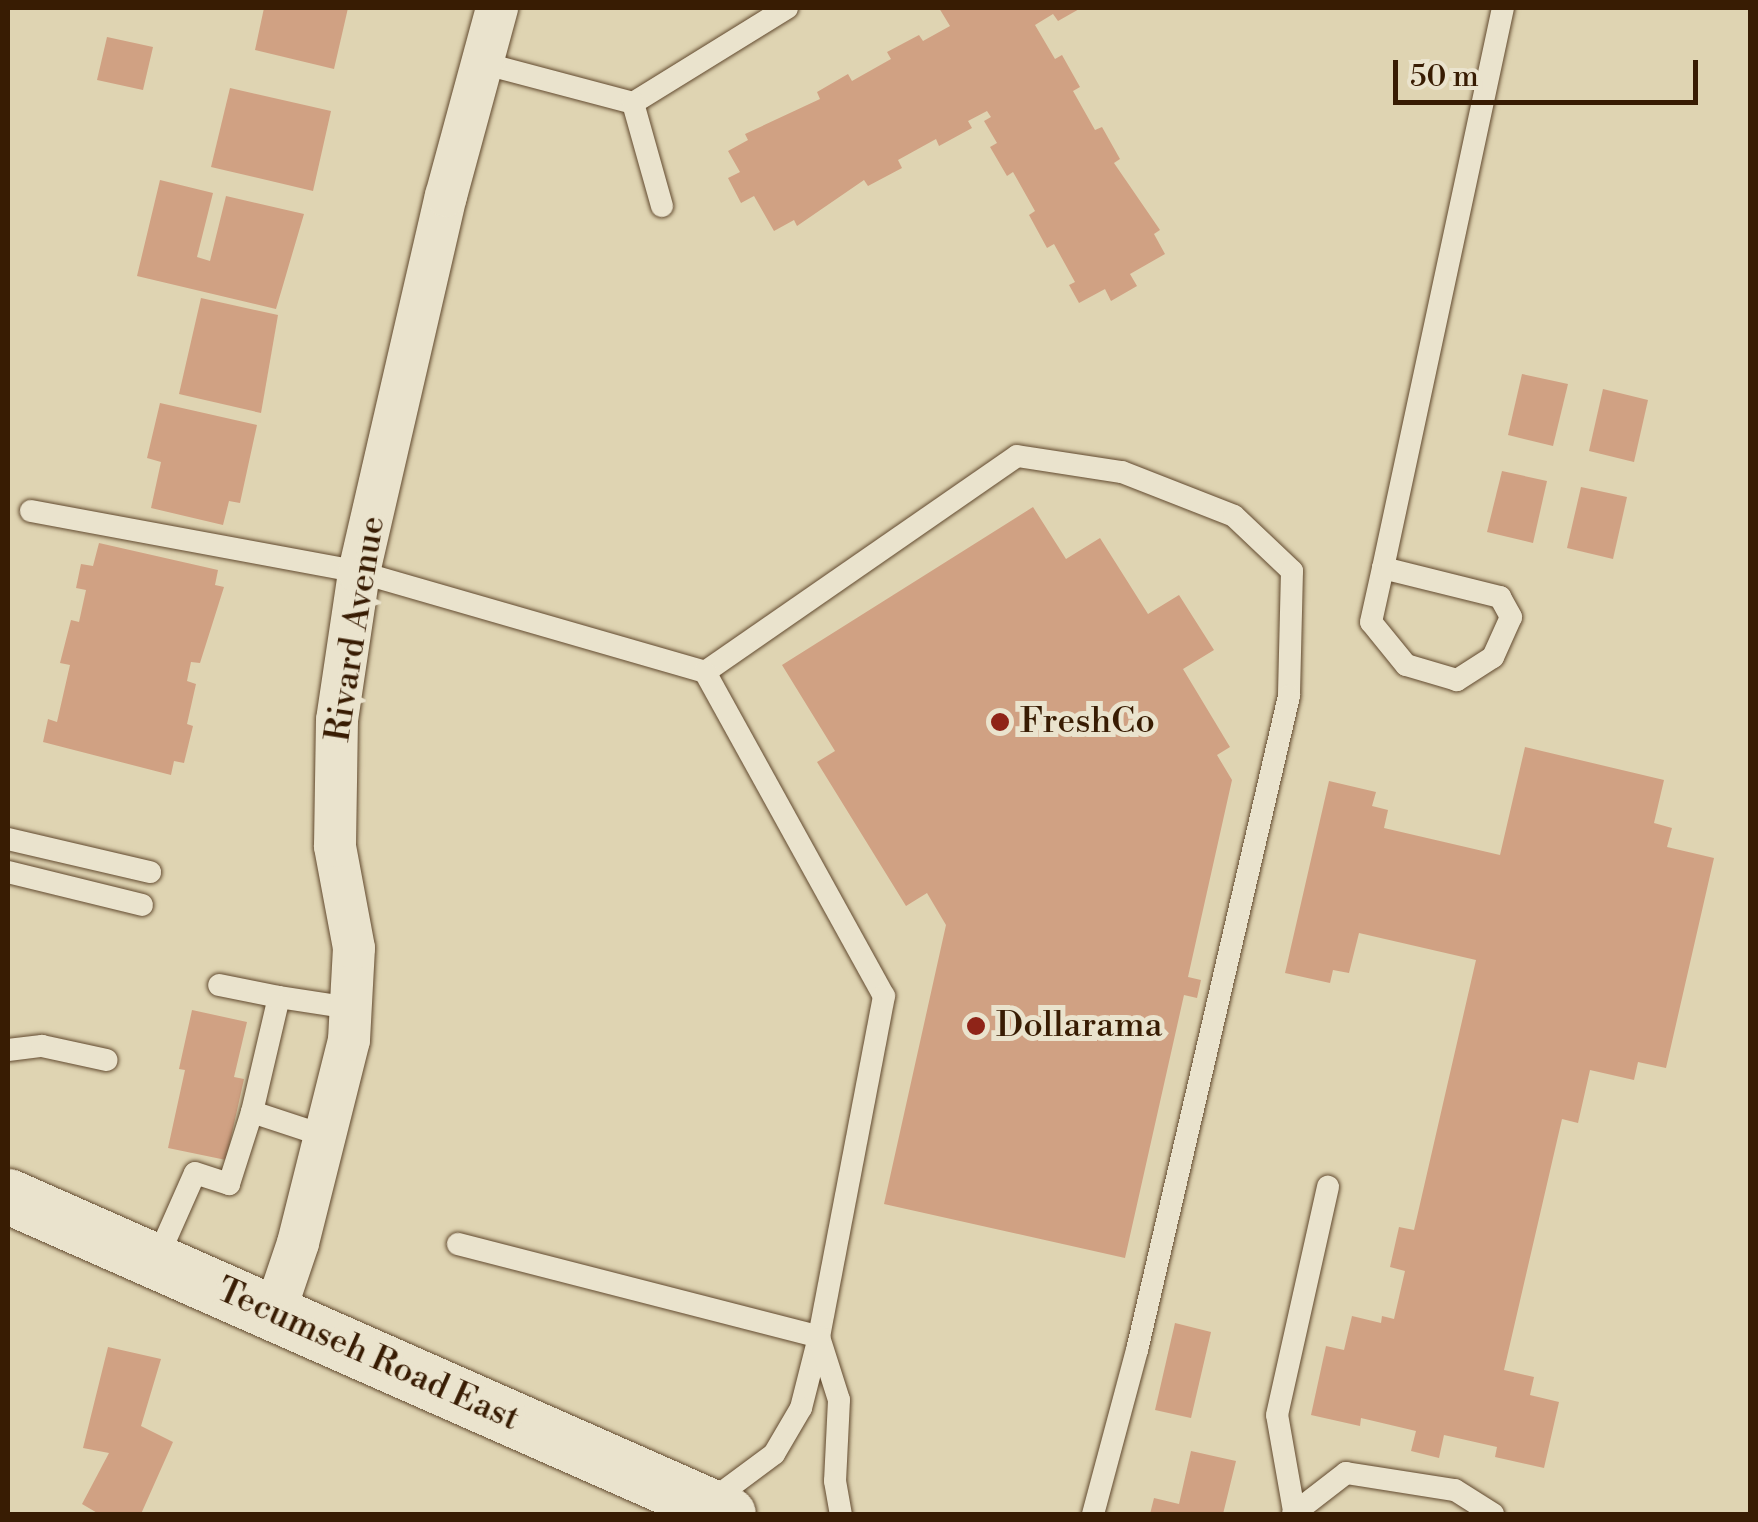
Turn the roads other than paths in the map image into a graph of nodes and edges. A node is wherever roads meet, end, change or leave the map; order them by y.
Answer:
1 (497, 8) edge
2 (786, 8) edge
3 (1503, 8) edge
4 (482, 63) junction
5 (634, 103) junction
6 (662, 206) dead end
7 (31, 511) dead end
8 (1383, 568) junction
9 (359, 572) junction
10 (705, 672) junction
11 (8, 839) edge
12 (8, 872) edge
13 (150, 872) dead end
14 (142, 905) dead end
15 (219, 985) dead end
16 (279, 997) junction
17 (350, 1008) junction
18 (8, 1050) edge
19 (106, 1060) dead end
20 (252, 1112) junction
21 (325, 1136) junction
22 (1328, 1187) dead end
23 (8, 1196) edge
24 (458, 1244) dead end
25 (156, 1261) junction
26 (274, 1314) junction
27 (819, 1337) junction
28 (717, 1510) edge
29 (1293, 1512) edge
30 (840, 1514) edge
31 (1093, 1514) edge
32 (1493, 1514) edge

1 - 4 street, Rivard Avenue
2 - 5 lane
3 - 8 lane
4 - 5 lane
4 - 9 street, Rivard Avenue
5 - 6 lane
7 - 9 lane
8 - 8 lane
9 - 10 lane
9 - 17 street, Rivard Avenue
10 - 27 lane
10 - 31 lane
11 - 13 lane
12 - 14 lane
15 - 16 lane
16 - 17 lane
16 - 20 lane
17 - 21 street, Rivard Avenue
18 - 19 lane
20 - 21 lane
20 - 25 lane
21 - 26 street, Rivard Avenue
22 - 29 lane
23 - 25 main road, Tecumseh Road East
24 - 27 lane
25 - 26 main road, Tecumseh Road East
26 - 28 main road, Tecumseh Road East
27 - 28 lane
27 - 30 lane
29 - 32 lane

